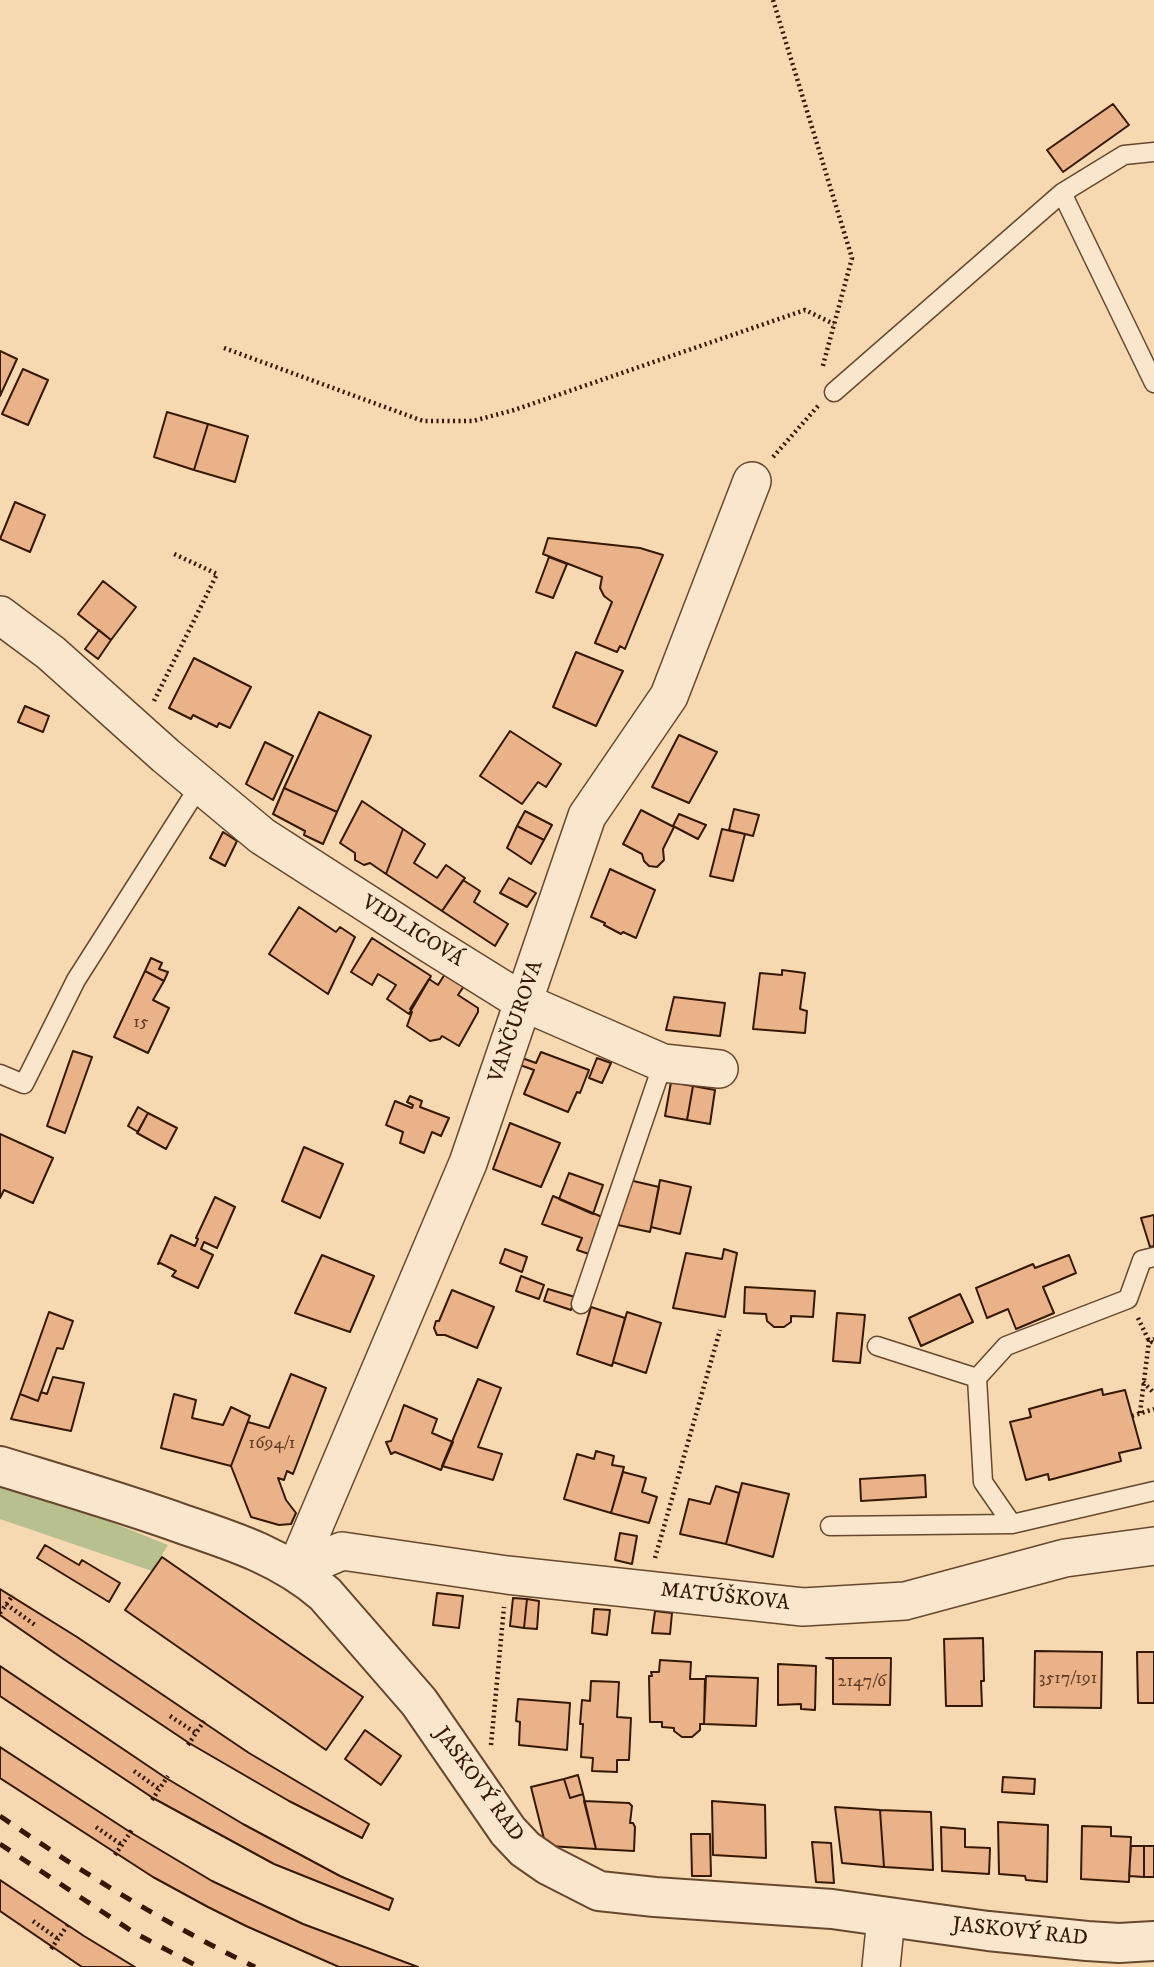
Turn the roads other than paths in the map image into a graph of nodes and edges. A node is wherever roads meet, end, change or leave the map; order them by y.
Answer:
1 (1154, 152) edge
2 (1062, 193) junction
3 (1154, 383) edge
4 (834, 392) dead end
5 (752, 481) road end
6 (0, 615) edge
7 (200, 785) junction
8 (523, 1002) junction
9 (663, 1063) junction
10 (719, 1069) dead end
11 (0, 1074) edge
12 (1154, 1257) edge
13 (581, 1304) dead end
14 (877, 1346) dead end
15 (977, 1378) junction
16 (0, 1466) edge
17 (1154, 1491) edge
18 (1012, 1524) junction
19 (830, 1526) dead end
20 (1154, 1546) edge
21 (295, 1571) junction
22 (886, 1918) junction
23 (1154, 1941) edge
24 (881, 1967) edge

1 - 2 lane
2 - 3 lane
2 - 4 lane
5 - 8 street, VANČUROVA
6 - 7 street, VIDLICOVÁ
7 - 8 street, VIDLICOVÁ
7 - 11 lane
8 - 9 street, VIDLICOVÁ
8 - 21 street, VANČUROVA
9 - 10 street, VIDLICOVÁ
9 - 13 lane
12 - 15 lane
14 - 15 lane
15 - 18 lane
16 - 21 street, JASKOVÝ RAD
17 - 18 lane
18 - 19 lane
20 - 21 street, MATÚŠKOVA
21 - 22 street, JASKOVÝ RAD
22 - 23 street, JASKOVÝ RAD
22 - 24 street

